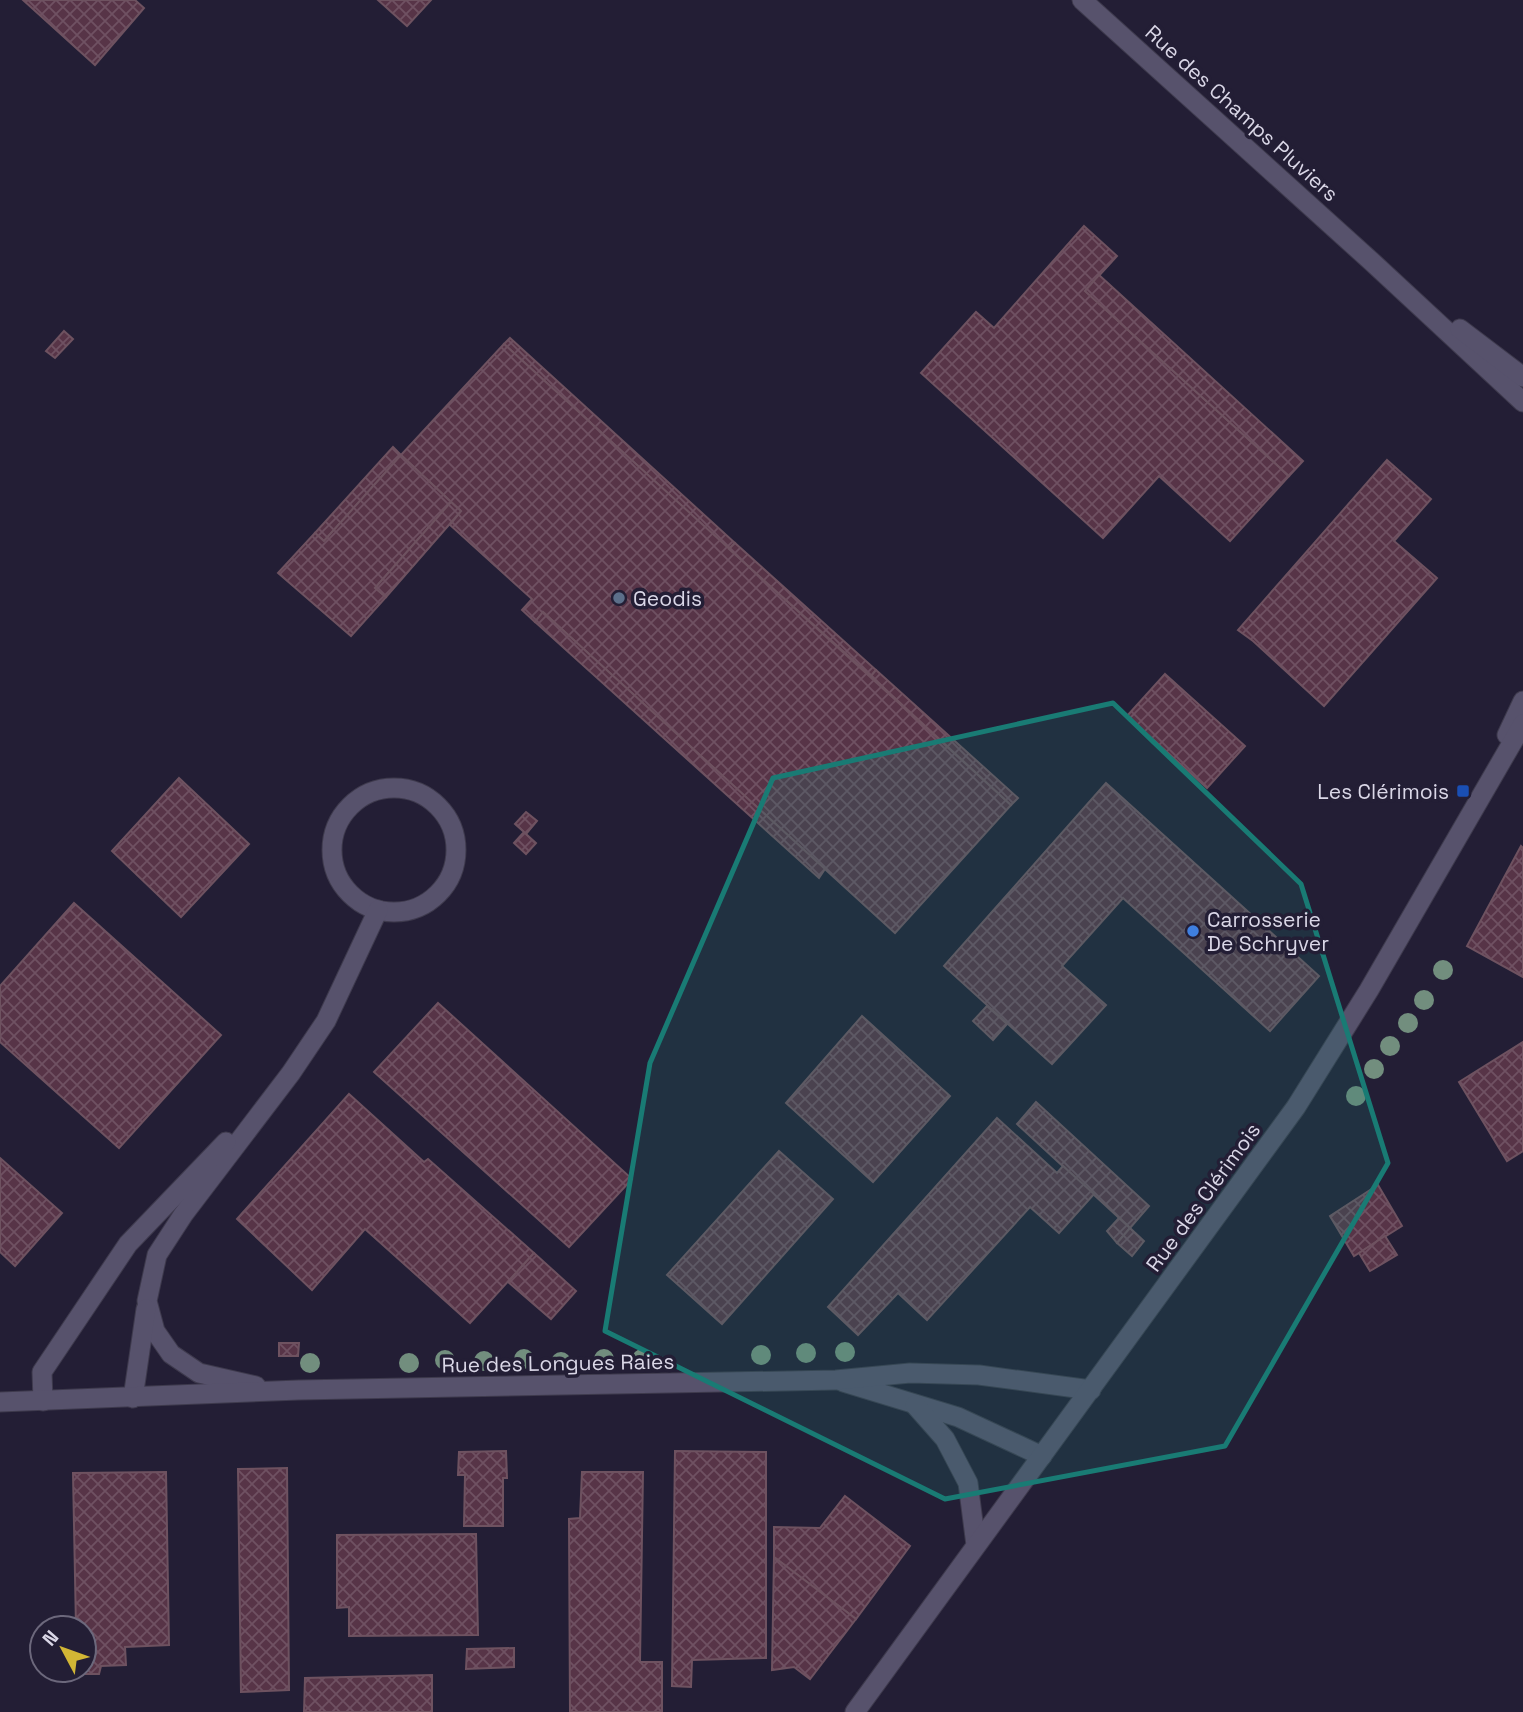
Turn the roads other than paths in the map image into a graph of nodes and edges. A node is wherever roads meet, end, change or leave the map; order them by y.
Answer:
1 (1083, 0) edge
2 (1371, 261) junction
3 (1523, 377) edge
4 (1523, 402) edge
5 (1523, 701) edge
6 (1523, 724) edge
7 (1444, 861) junction
8 (378, 910) junction
9 (292, 1073) junction
10 (147, 1301) junction
11 (836, 1380) junction
12 (281, 1391) junction
13 (1091, 1391) junction
14 (132, 1398) junction
15 (43, 1401) junction
16 (0, 1402) edge
17 (914, 1404) junction
18 (1042, 1456) junction
19 (976, 1545) junction
20 (855, 1712) edge

1 - 2 street, Rue des Champs Pluviers
2 - 3 street, Rue des Champs Pluviers
2 - 4 street, Rue des Champs Pluviers
5 - 7 street, Rue des Clérimois
6 - 7 street, Rue des Clérimois
7 - 13 street, Rue des Clérimois
8 - 8 street
8 - 9 street, Rue des Longues Raies
9 - 10 street, Rue des Longues Raies
9 - 15 street, Rue des Longues Raies
10 - 12 street, Rue des Longues Raies
10 - 14 street, Rue des Longues Raies
11 - 12 street, Rue des Longues Raies
11 - 13 street, Rue des Longues Raies
11 - 17 street, Rue des Longues Raies
12 - 14 street, Rue des Longues Raies
13 - 18 street, Rue des Clérimois
14 - 15 street, Rue des Longues Raies
15 - 16 street, Rue des Longues Raies
17 - 18 street, Rue des Longues Raies
17 - 19 street
18 - 19 street, Rue des Clérimois
19 - 20 street, Rue des Clérimois

